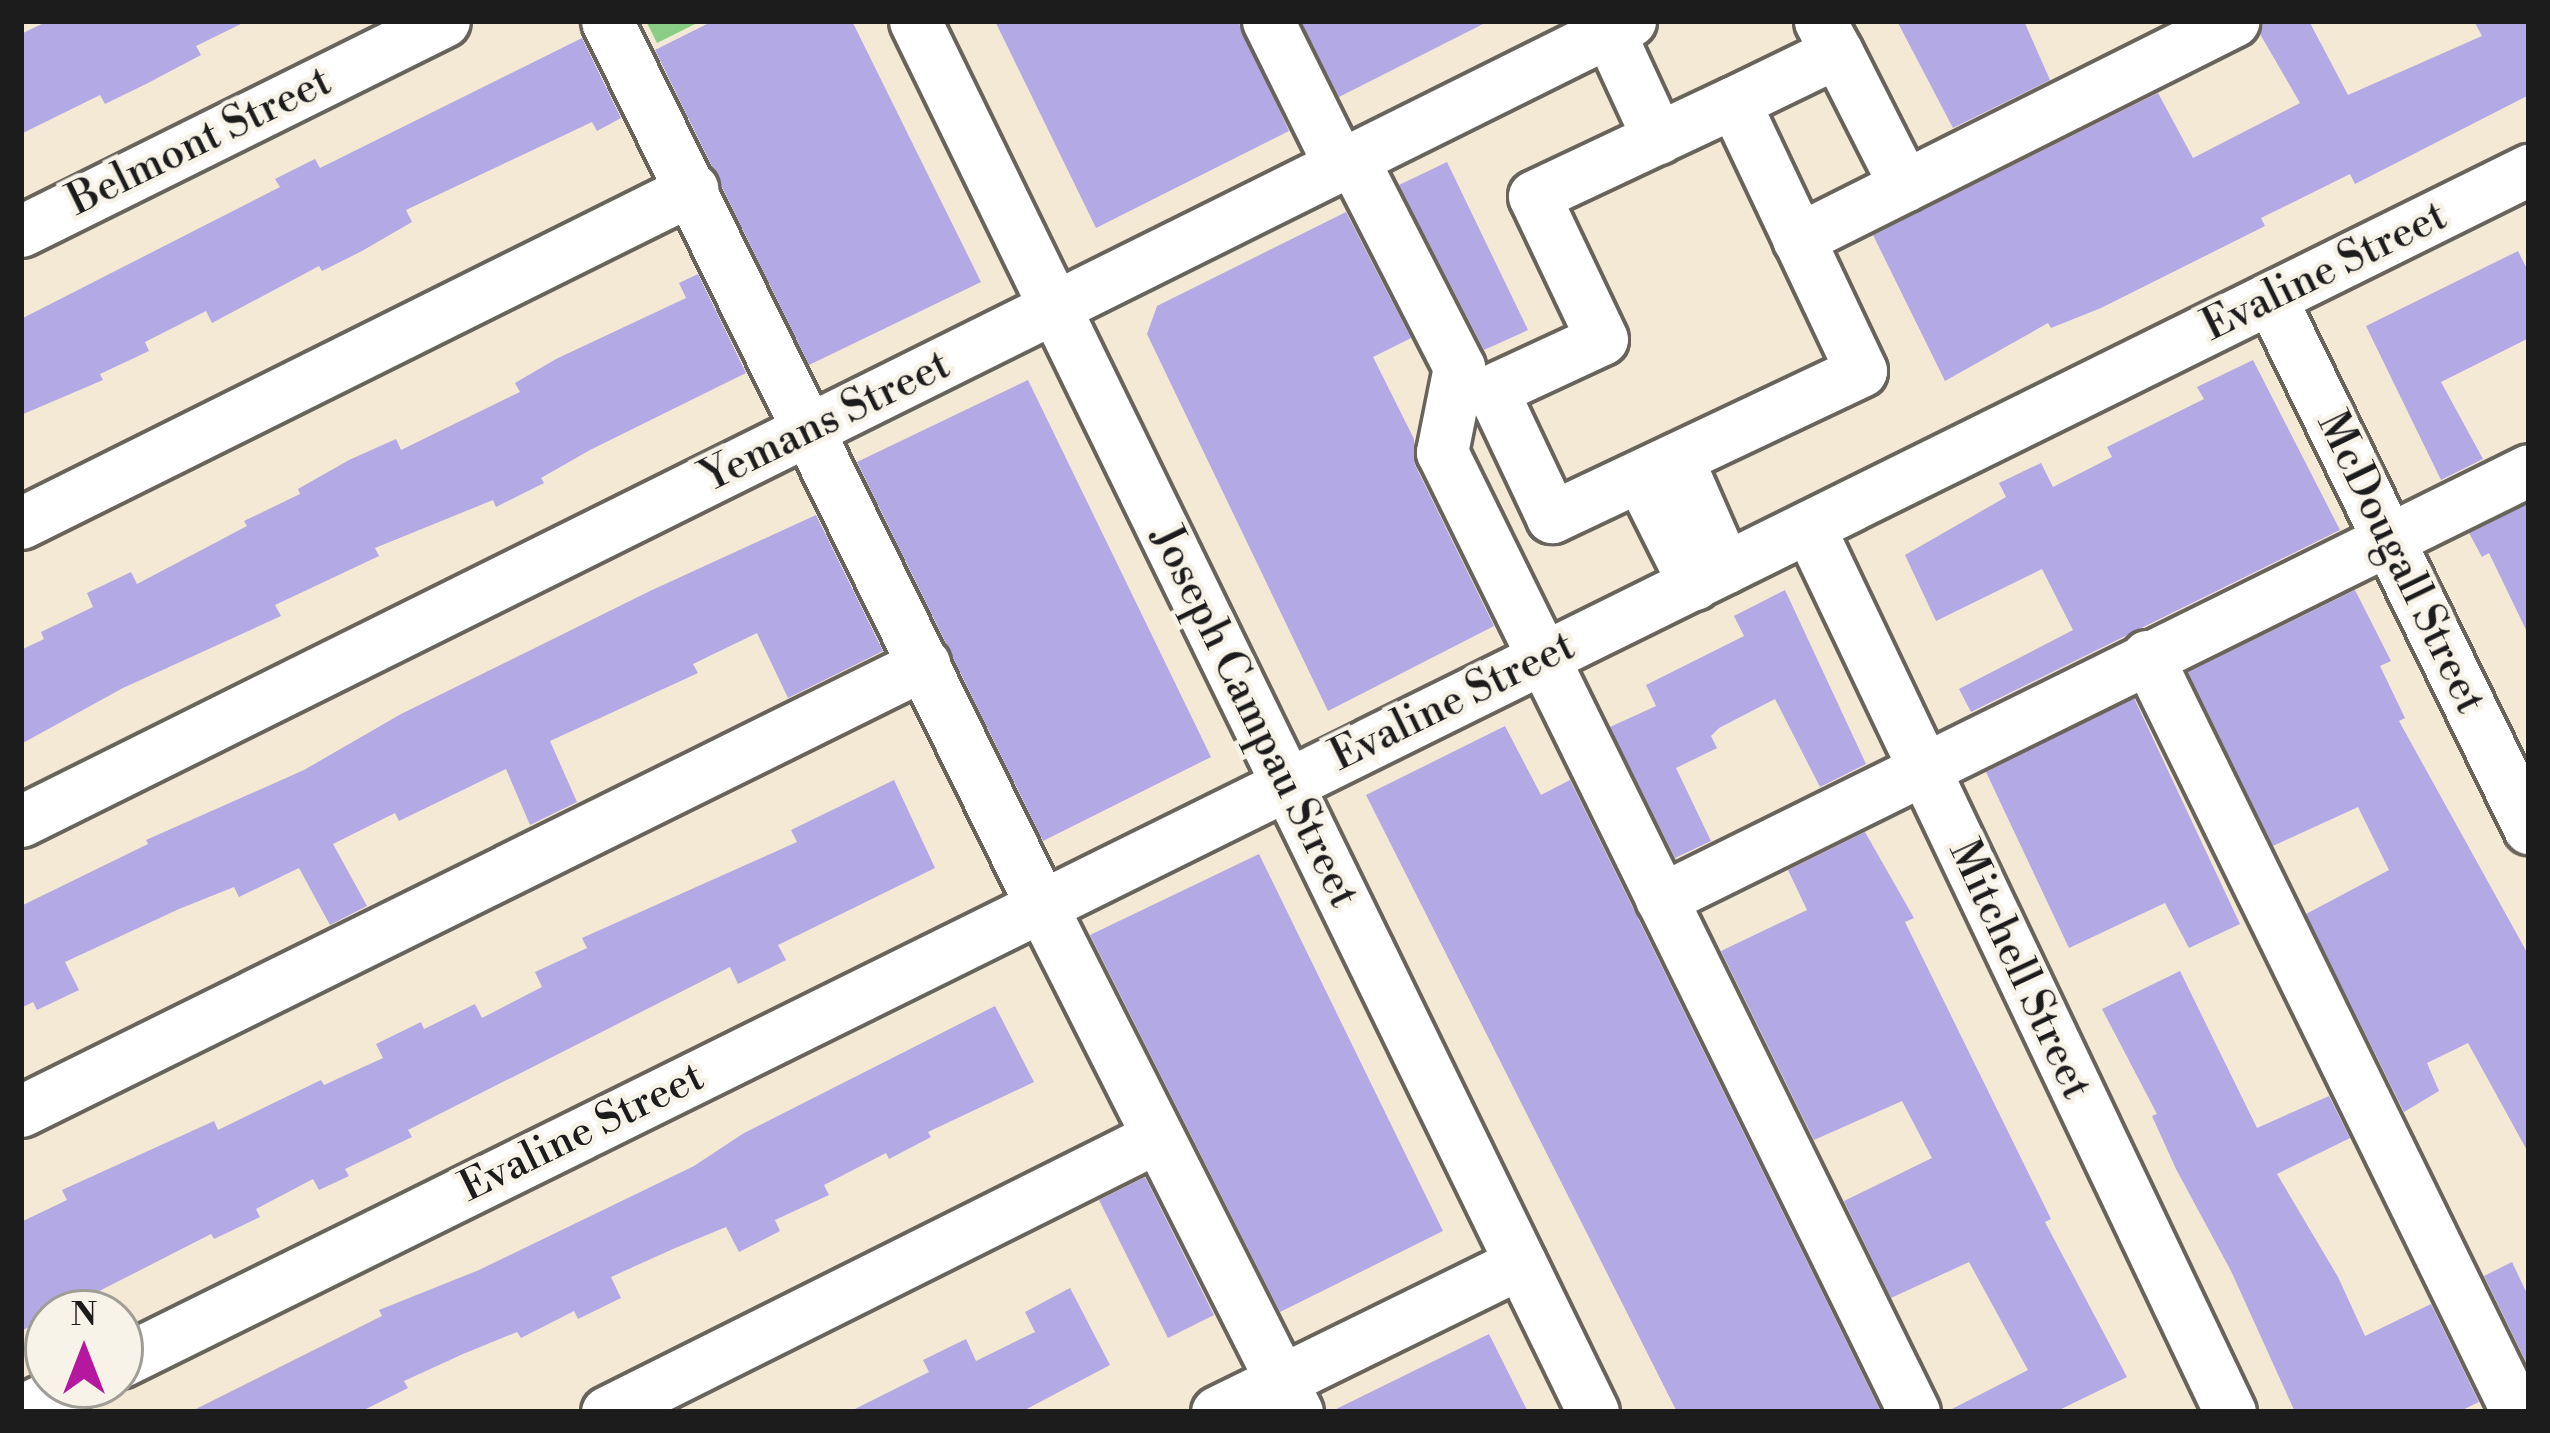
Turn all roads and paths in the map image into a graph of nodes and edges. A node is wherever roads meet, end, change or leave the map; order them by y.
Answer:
1 (444, 21) edge
2 (608, 21) edge
3 (915, 21) edge
4 (1268, 21) edge
5 (2234, 21) edge
6 (1606, 33) edge
7 (1828, 36) edge
8 (1734, 102) junction
9 (1642, 145) junction
10 (1347, 163) junction
11 (2529, 170) edge
12 (1905, 186) junction
13 (692, 189) junction
14 (21, 231) edge
15 (1798, 239) junction
16 (2271, 298) junction
17 (1055, 308) junction
18 (1476, 379) junction
19 (811, 430) junction
20 (1658, 467) junction
21 (2529, 470) edge
22 (21, 523) edge
23 (1809, 527) junction
24 (2388, 538) junction
25 (1710, 576) junction
26 (2147, 656) junction
27 (1542, 658) junction
28 (924, 664) junction
29 (1922, 766) junction
30 (1287, 783) junction
31 (21, 821) edge
32 (2529, 827) edge
33 (1661, 899) junction
34 (1041, 905) junction
35 (21, 1112) edge
36 (1157, 1137) junction
37 (1520, 1263) junction
38 (144, 1350) edge
39 (1289, 1396) edge
40 (607, 1412) edge
41 (1217, 1412) edge
42 (1593, 1412) edge
43 (1914, 1412) edge
44 (2230, 1412) edge
45 (2517, 1412) edge

1 - 14 street, Belmont Street
2 - 13 street
3 - 17 street, Joseph Campau Street
4 - 10 street
5 - 12 street
6 - 9 street
6 - 10 street, Yemans Street
7 - 8 street
7 - 12 street
8 - 9 street
8 - 15 street
9 - 18 street
10 - 17 street, Yemans Street
10 - 18 street
11 - 16 street, Evaline Street
12 - 15 street
13 - 19 street
13 - 22 street
15 - 20 street
16 - 23 street, Evaline Street
16 - 24 street, McDougall Street
17 - 19 street, Yemans Street
17 - 30 street, Joseph Campau Street
18 - 20 street
18 - 27 street
19 - 28 street
19 - 31 street, Yemans Street
20 - 25 street
21 - 24 street
23 - 25 street, Evaline Street
23 - 29 street, Mitchell Street
24 - 26 street
24 - 32 street, McDougall Street
25 - 27 street, Evaline Street
26 - 29 street
26 - 45 street
27 - 30 street, Evaline Street
27 - 33 street
28 - 34 street
28 - 35 street
29 - 33 street
29 - 44 street, Mitchell Street
30 - 34 street, Evaline Street
30 - 37 street, Joseph Campau Street
33 - 43 street
34 - 36 street
34 - 38 street, Evaline Street
36 - 39 street
36 - 40 street
37 - 39 street
37 - 42 street, Joseph Campau Street
39 - 41 street

